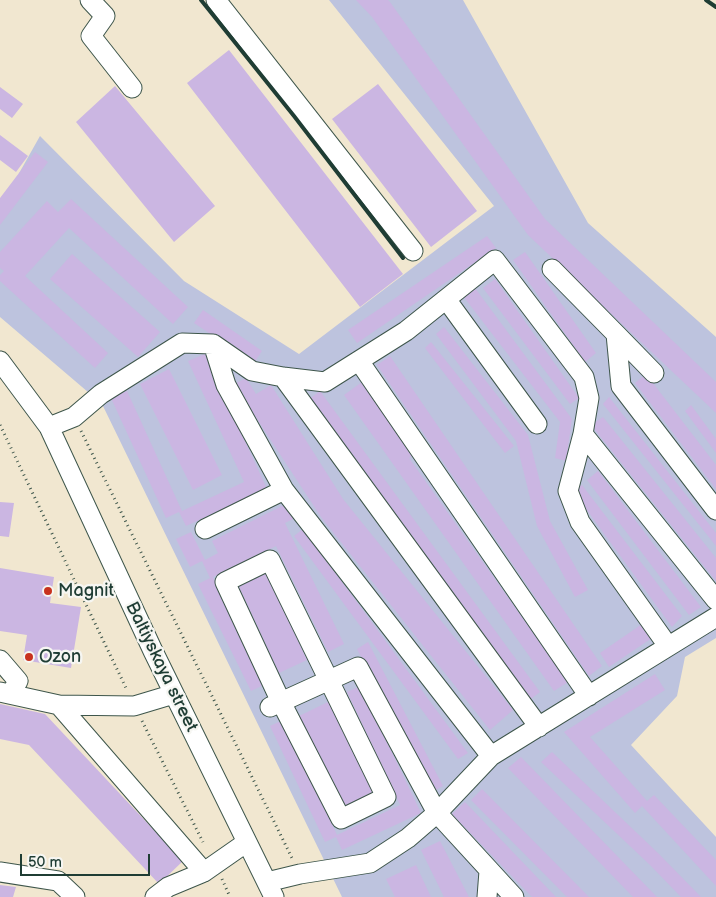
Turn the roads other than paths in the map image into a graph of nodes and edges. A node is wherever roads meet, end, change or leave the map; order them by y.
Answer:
1 (90, 0) edge
2 (216, 0) edge
3 (132, 88) dead end
4 (413, 251) dead end
5 (552, 269) dead end
6 (446, 299) junction
7 (616, 334) junction
8 (213, 344) junction
9 (0, 361) edge
10 (359, 361) junction
11 (654, 372) dead end
12 (283, 377) junction
13 (537, 424) dead end
14 (48, 427) junction
15 (583, 434) junction
16 (284, 490) junction
17 (716, 510) edge
18 (205, 529) dead end
19 (716, 600) edge
20 (716, 617) edge
21 (668, 646) junction
22 (0, 660) edge
23 (328, 681) junction
24 (6, 693) edge
25 (174, 694) junction
26 (589, 696) junction
27 (275, 705) junction
28 (59, 706) junction
29 (539, 727) junction
30 (491, 756) junction
31 (437, 813) junction
32 (247, 842) junction
33 (209, 868) junction
34 (490, 871) junction
35 (0, 872) edge
36 (271, 890) edge
37 (75, 897) edge
38 (155, 897) edge
39 (487, 897) edge
40 (514, 897) edge

1 - 3 street
2 - 4 street
5 - 7 street
6 - 10 street
6 - 13 street
6 - 15 street
7 - 11 street
7 - 17 street
8 - 12 street
8 - 14 street
8 - 16 street
9 - 14 street, Baltiyskaya street
10 - 12 street
10 - 26 street
12 - 29 street
14 - 25 street, Baltiyskaya street
15 - 19 street
15 - 21 street
16 - 18 street
16 - 30 street
20 - 21 street
21 - 26 street
22 - 24 street
23 - 27 street
23 - 27 street
23 - 27 street
23 - 31 street
24 - 28 street
25 - 28 street
25 - 32 street, Baltiyskaya street
26 - 29 street
28 - 33 street
29 - 30 street
30 - 31 street
31 - 34 street
31 - 36 street
32 - 33 street
32 - 36 street, Baltiyskaya street
33 - 38 street
34 - 39 street
34 - 40 street
35 - 37 street

